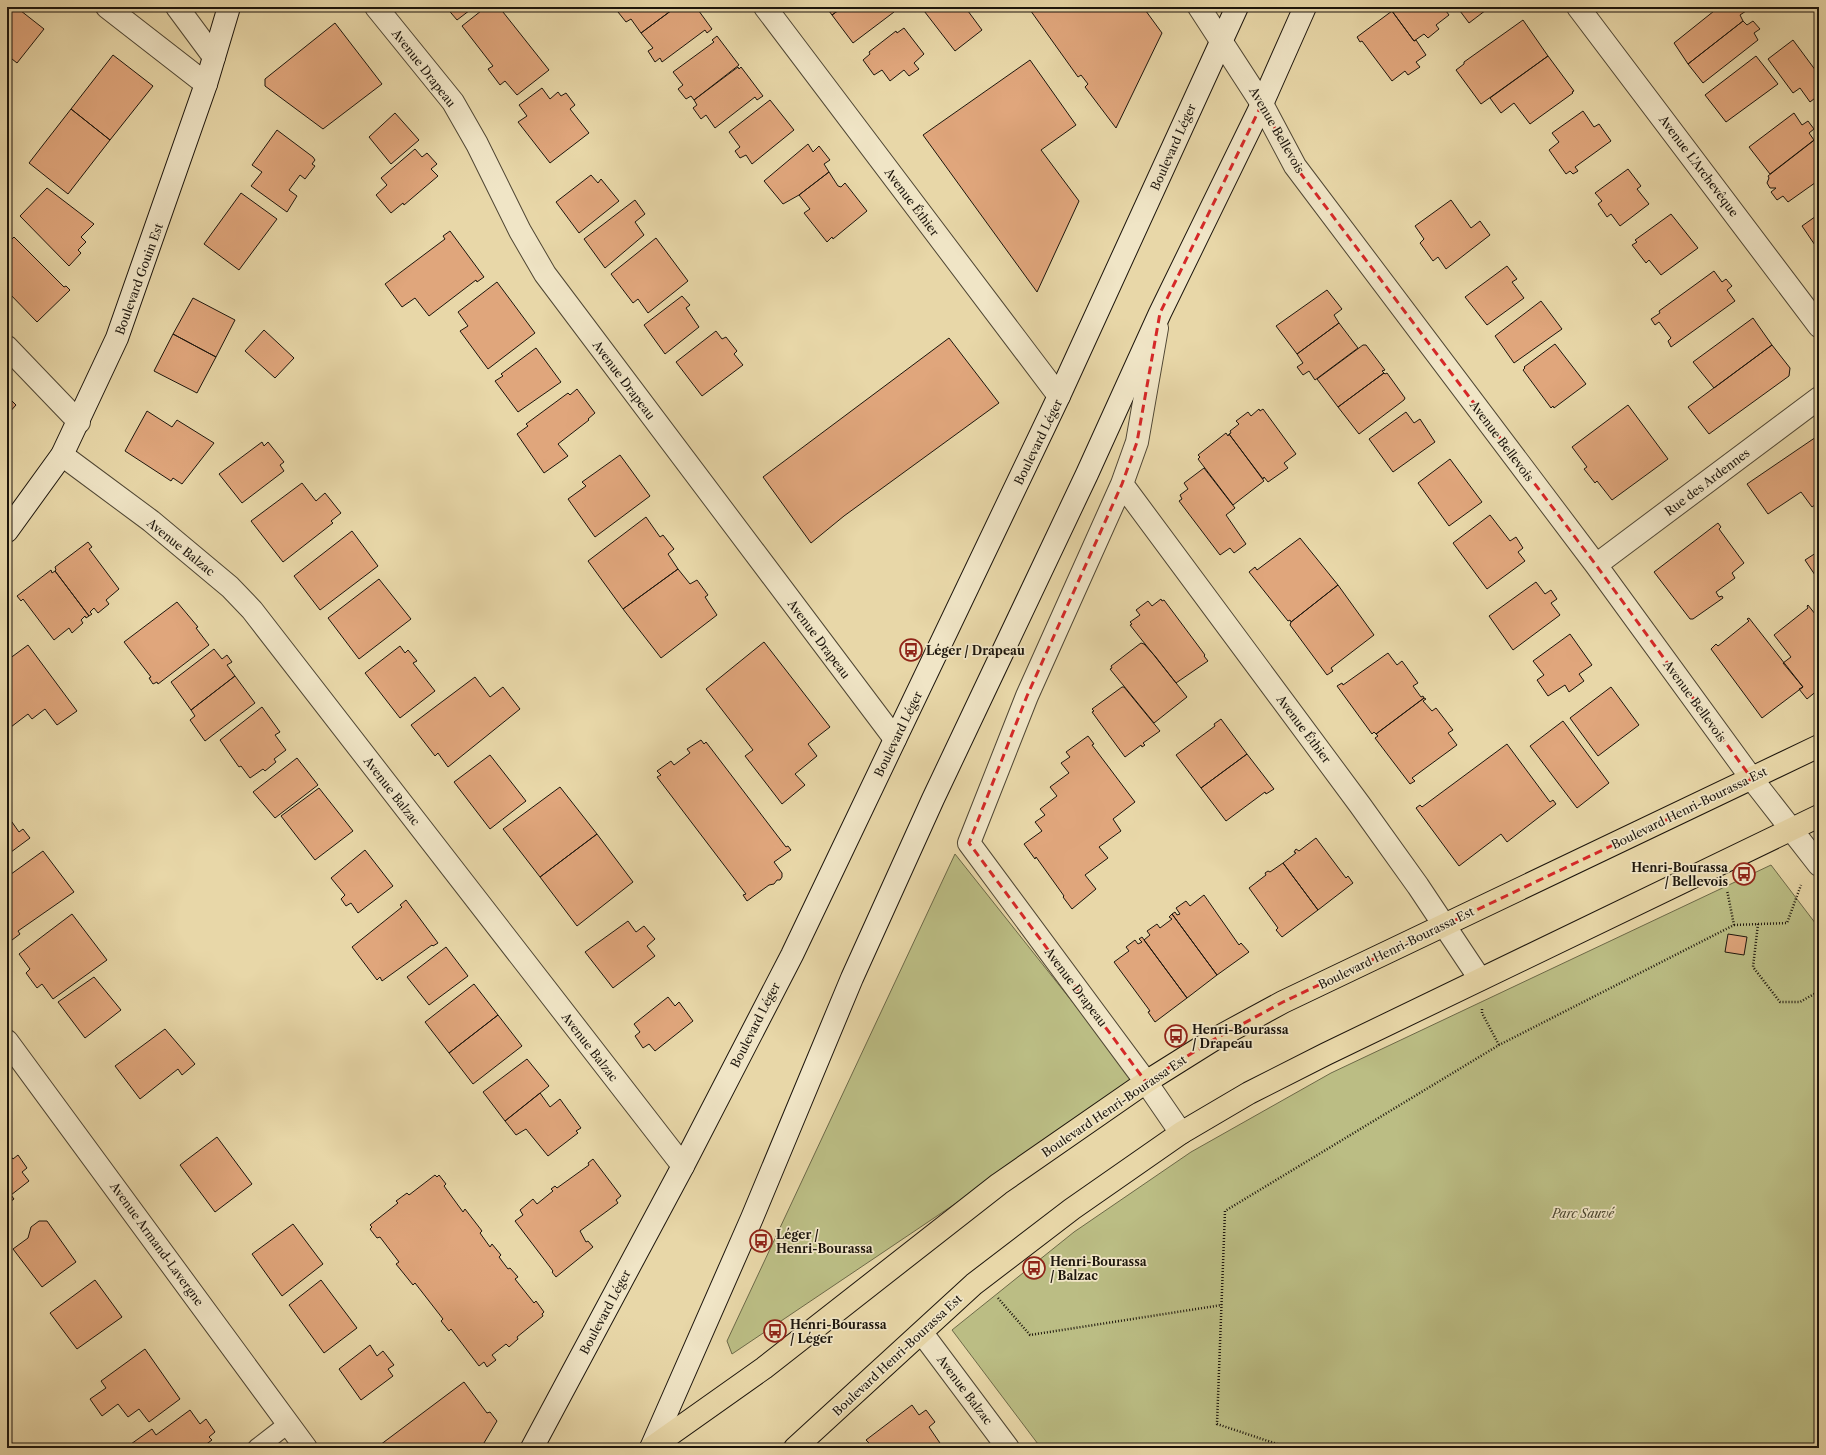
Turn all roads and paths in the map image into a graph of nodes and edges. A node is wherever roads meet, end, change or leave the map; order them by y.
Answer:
1 (107, 7) edge
2 (177, 7) edge
3 (229, 7) edge
4 (376, 7) edge
5 (765, 7) edge
6 (1199, 7) edge
7 (1237, 7) edge
8 (1305, 7) edge
9 (1578, 7) edge
10 (1222, 39) junction
11 (214, 56) junction
12 (206, 84) junction
13 (1262, 104) junction
14 (1160, 313) junction
15 (1819, 326) edge
16 (7, 347) edge
17 (1059, 396) junction
18 (1819, 398) edge
19 (79, 422) junction
20 (62, 455) junction
21 (1122, 484) junction
22 (7, 531) edge
23 (1596, 565) junction
24 (895, 739) junction
25 (1819, 746) edge
26 (1752, 779) junction
27 (1819, 816) edge
28 (1791, 830) junction
29 (1815, 861) edge
30 (1722, 863) junction
31 (1734, 924) junction
32 (1758, 924) junction
33 (1444, 925) junction
34 (1480, 979) junction
35 (1819, 1001) edge
36 (7, 1041) edge
37 (1499, 1045) junction
38 (1146, 1082) junction
39 (1181, 1133) junction
40 (683, 1166) junction
41 (980, 1279) junction
42 (1222, 1305) junction
43 (922, 1333) junction
44 (288, 1424) junction
45 (257, 1448) edge
46 (306, 1448) edge
47 (532, 1448) edge
48 (651, 1448) edge
49 (795, 1448) edge
50 (1008, 1448) edge
51 (1289, 1448) edge

1 - 12 street
2 - 11 street
3 - 11 street, Boulevard Gouin Est
4 - 24 street, Avenue Drapeau
5 - 17 street, Avenue Éthier
6 - 10 street, Avenue Bellevois
7 - 10 street, Boulevard Léger
8 - 13 street
9 - 15 street, Avenue L'Archevêque
10 - 13 street, Avenue Bellevois
10 - 17 street, Boulevard Léger
11 - 12 street, Boulevard Gouin Est
12 - 19 street, Boulevard Gouin Est
13 - 14 street
13 - 23 street, Avenue Bellevois
14 - 21 street
14 - 48 street
16 - 19 street
17 - 24 street, Boulevard Léger
18 - 23 street, Rue des Ardennes
19 - 20 street, Boulevard Gouin Est
20 - 22 street, Boulevard Gouin Est
20 - 40 street, Avenue Balzac
21 - 33 street, Avenue Éthier
21 - 38 street, Avenue Drapeau
23 - 26 street, Avenue Bellevois
24 - 40 street, Boulevard Léger
25 - 26 main road, Boulevard Henri-Bourassa Est
26 - 28 street, Avenue Bellevois
26 - 33 main road, Boulevard Henri-Bourassa Est
27 - 28 main road, Boulevard Henri-Bourassa Est
28 - 29 street, Avenue Bellevois
28 - 30 main road, Boulevard Henri-Bourassa Est
29 - 32 path
30 - 31 path
30 - 34 main road, Boulevard Henri-Bourassa Est
31 - 32 path
31 - 37 path
32 - 35 path
33 - 34 street, Avenue Éthier
33 - 38 main road, Boulevard Henri-Bourassa Est
34 - 37 path
34 - 39 main road, Boulevard Henri-Bourassa Est
36 - 44 street, Avenue Armand-Lavergne
37 - 42 path
38 - 39 street, Avenue Drapeau
38 - 48 main road, Boulevard Henri-Bourassa Est
39 - 41 main road, Boulevard Henri-Bourassa Est
40 - 47 street, Boulevard Léger
41 - 42 path
41 - 43 main road, Boulevard Henri-Bourassa Est
42 - 51 path
43 - 49 main road, Boulevard Henri-Bourassa Est
43 - 50 street, Avenue Balzac
44 - 45 lane
44 - 46 street, Avenue Armand-Lavergne

